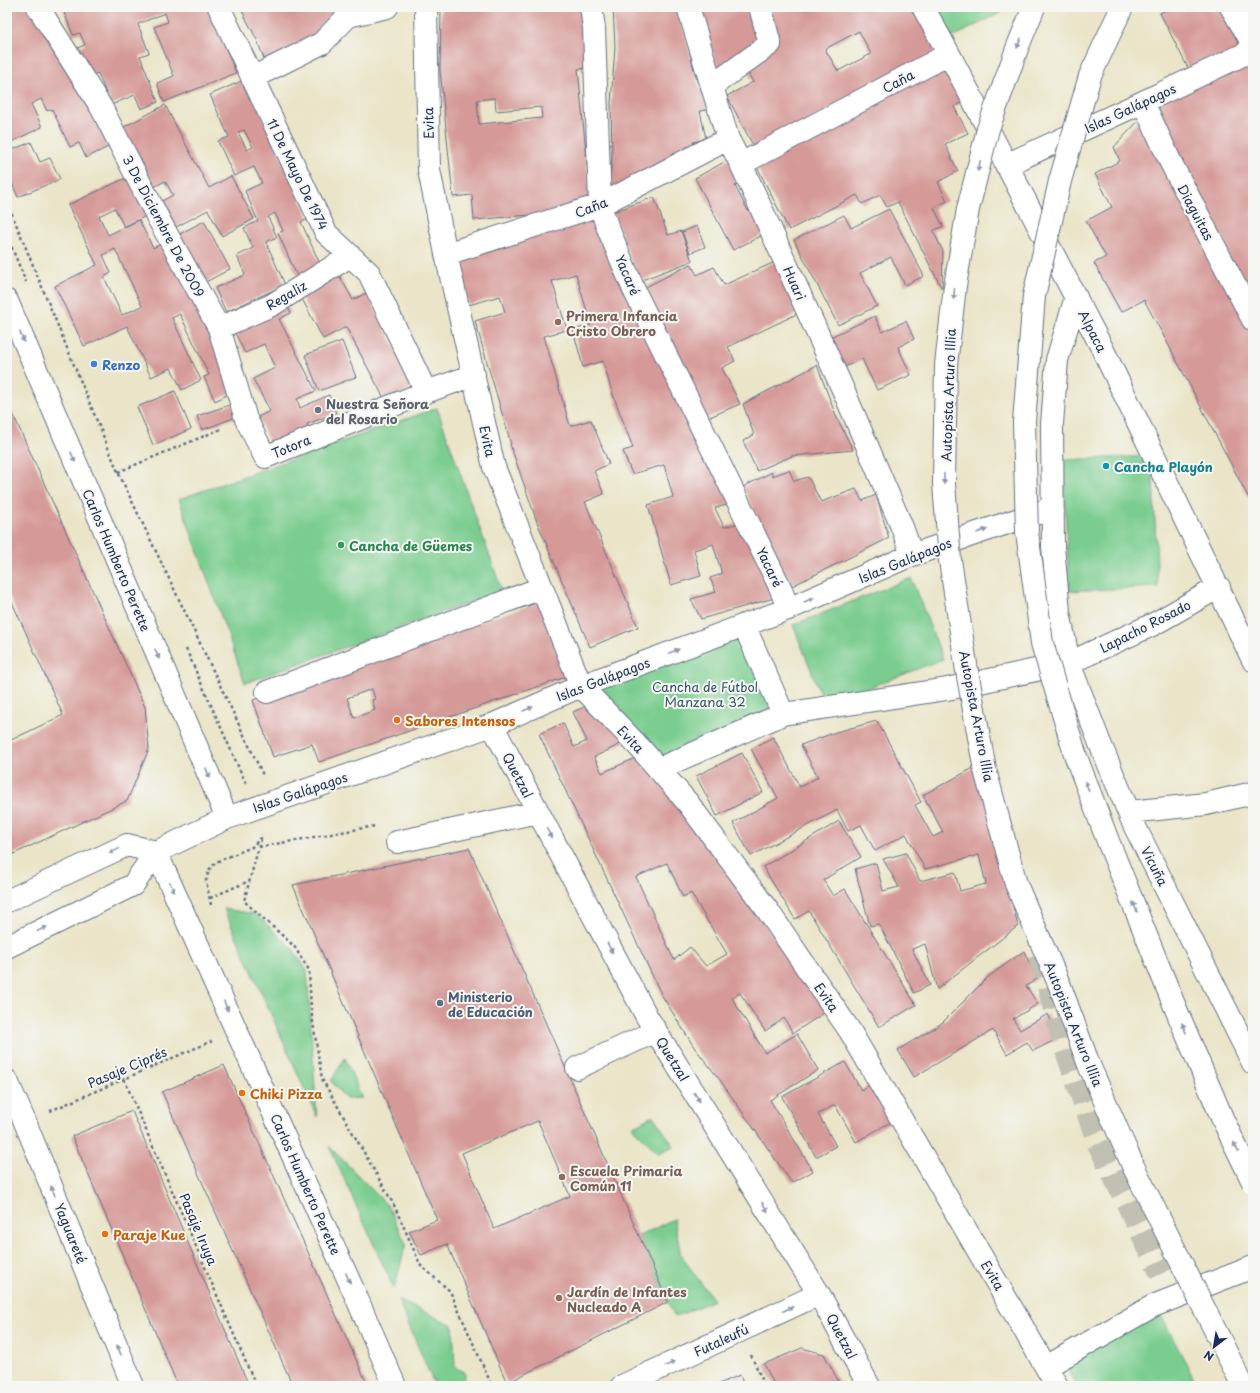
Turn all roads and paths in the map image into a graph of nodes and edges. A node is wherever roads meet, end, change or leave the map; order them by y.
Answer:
1 (38, 7) edge
2 (219, 7) edge
3 (386, 7) edge
4 (426, 7) edge
5 (591, 7) edge
6 (688, 7) edge
7 (760, 7) edge
8 (923, 7) edge
9 (1034, 7) edge
10 (1122, 7) edge
11 (1231, 7) edge
12 (1253, 44) edge
13 (1253, 50) edge
14 (949, 54) junction
15 (252, 78) junction
16 (712, 86) junction
17 (1144, 102) junction
18 (728, 139) junction
19 (741, 164) junction
20 (1006, 164) junction
21 (7, 202) edge
22 (600, 205) junction
23 (446, 254) junction
24 (350, 256) junction
25 (1076, 297) junction
26 (7, 302) edge
27 (1253, 320) edge
28 (219, 328) junction
29 (474, 375) junction
30 (426, 392) junction
31 (246, 419) junction
32 (265, 456) joint
33 (118, 472) junction
34 (1052, 508) junction
35 (912, 555) junction
36 (1219, 587) junction
37 (542, 588) junction
38 (788, 609) junction
39 (744, 625) junction
40 (1253, 660) edge
41 (1069, 663) junction
42 (581, 686) junction
43 (268, 692) dead end
44 (783, 714) junction
45 (492, 725) junction
46 (658, 769) junction
47 (1253, 793) edge
48 (275, 801) junction
49 (538, 812) junction
50 (1129, 812) junction
51 (227, 818) junction
52 (261, 838) dead end
53 (396, 842) dead end
54 (156, 852) junction
55 (250, 881) junction
56 (7, 901) edge
57 (182, 910) junction
58 (7, 946) edge
59 (236, 1030) junction
60 (656, 1031) junction
61 (1253, 1063) edge
62 (577, 1068) dead end
63 (124, 1079) junction
64 (7, 1082) edge
65 (25, 1122) junction
66 (1253, 1182) edge
67 (1253, 1267) edge
68 (819, 1294) junction
69 (740, 1331) junction
70 (1046, 1367) junction
71 (652, 1380) edge
72 (133, 1386) edge
73 (256, 1386) edge
74 (395, 1386) edge
75 (492, 1386) edge
76 (622, 1386) edge
77 (765, 1386) edge
78 (869, 1386) edge
79 (1057, 1386) edge
80 (1243, 1386) edge

1 - 28 main road, 3 De Diciembre De 2009
2 - 15 main road, 11 De Mayo De 1974
3 - 15 main road
4 - 23 main road, Evita
5 - 22 main road, Yacaré
6 - 16 main road, Huari
7 - 16 main road
8 - 14 main road, Alpaca
9 -> 80 main road, Autopista Arturo Illia, bridge
66 -> 10 main road, bridge
11 - 12 main road
13 - 17 main road, Islas Galápagos
14 - 19 main road, Caña
14 - 20 main road, Alpaca
15 - 24 main road, 11 De Mayo De 1974
16 - 18 main road, Huari
17 - 20 main road, Islas Galápagos
17 - 27 main road, Diaguitas
18 - 19 main road, Huari
18 - 22 main road, Caña
19 - 35 main road, Huari
20 - 25 main road, Alpaca
21 - 33 path
22 - 23 main road, Caña
22 - 38 main road, Yacaré
23 - 29 main road, Evita
24 - 28 main road, Regaliz
24 - 30 main road, 11 De Mayo De 1974
25 - 34 main road, Vicuña
25 - 36 main road, Alpaca
26 -> 51 main road, Carlos Humberto Perette
28 - 31 main road, 3 De Diciembre De 2009
29 - 30 main road, Totora
29 - 37 main road, Evita
30 - 32 main road, Totora
31 - 32 main road, 3 De Diciembre De 2009
31 - 33 path
33 - 48 path
35 -> 34 main road, Islas Galápagos
34 - 41 main road, Vicuña
38 -> 35 main road, Islas Galápagos
36 - 40 main road, Alpaca
36 - 41 main road, Lapacho Rosado
37 - 42 main road, Evita
37 - 43 main road
38 - 39 main road, Islas Galápagos
42 -> 39 main road, Islas Galápagos
39 - 44 main road
41 - 44 main road, Lapacho Rosado
41 - 50 main road, Vicuña
45 -> 42 main road, Islas Galápagos
42 - 46 main road, Evita
44 - 46 main road, Lapacho Rosado
45 - 48 main road, Islas Galápagos
45 - 49 main road, Quetzal
46 - 70 main road, Evita
47 - 50 main road
48 - 51 main road, Islas Galápagos
49 - 53 main road
49 -> 60 main road, Quetzal
50 - 61 main road, Vicuña
51 - 54 main road, Islas Galápagos
52 - 55 path
54 -> 56 main road
54 -> 57 main road, Carlos Humberto Perette
58 -> 54 main road, Islas Galápagos
55 - 57 path
55 - 75 path
57 -> 59 main road, Carlos Humberto Perette
59 - 63 path, Pasaje Ciprés
59 -> 74 main road, Carlos Humberto Perette
60 - 62 main road
60 -> 68 main road, Quetzal
63 - 65 path, Pasaje Ciprés
63 - 73 path, Pasaje Iruya
64 - 65 main road, Yaguareté
72 -> 65 main road, Yaguareté
67 - 70 main road
69 -> 68 main road, Futaleufú
68 - 78 main road, Quetzal
71 -> 69 main road, Futaleufú
69 - 77 path
70 - 79 main road, Evita
71 - 76 main road, Futaleufú

